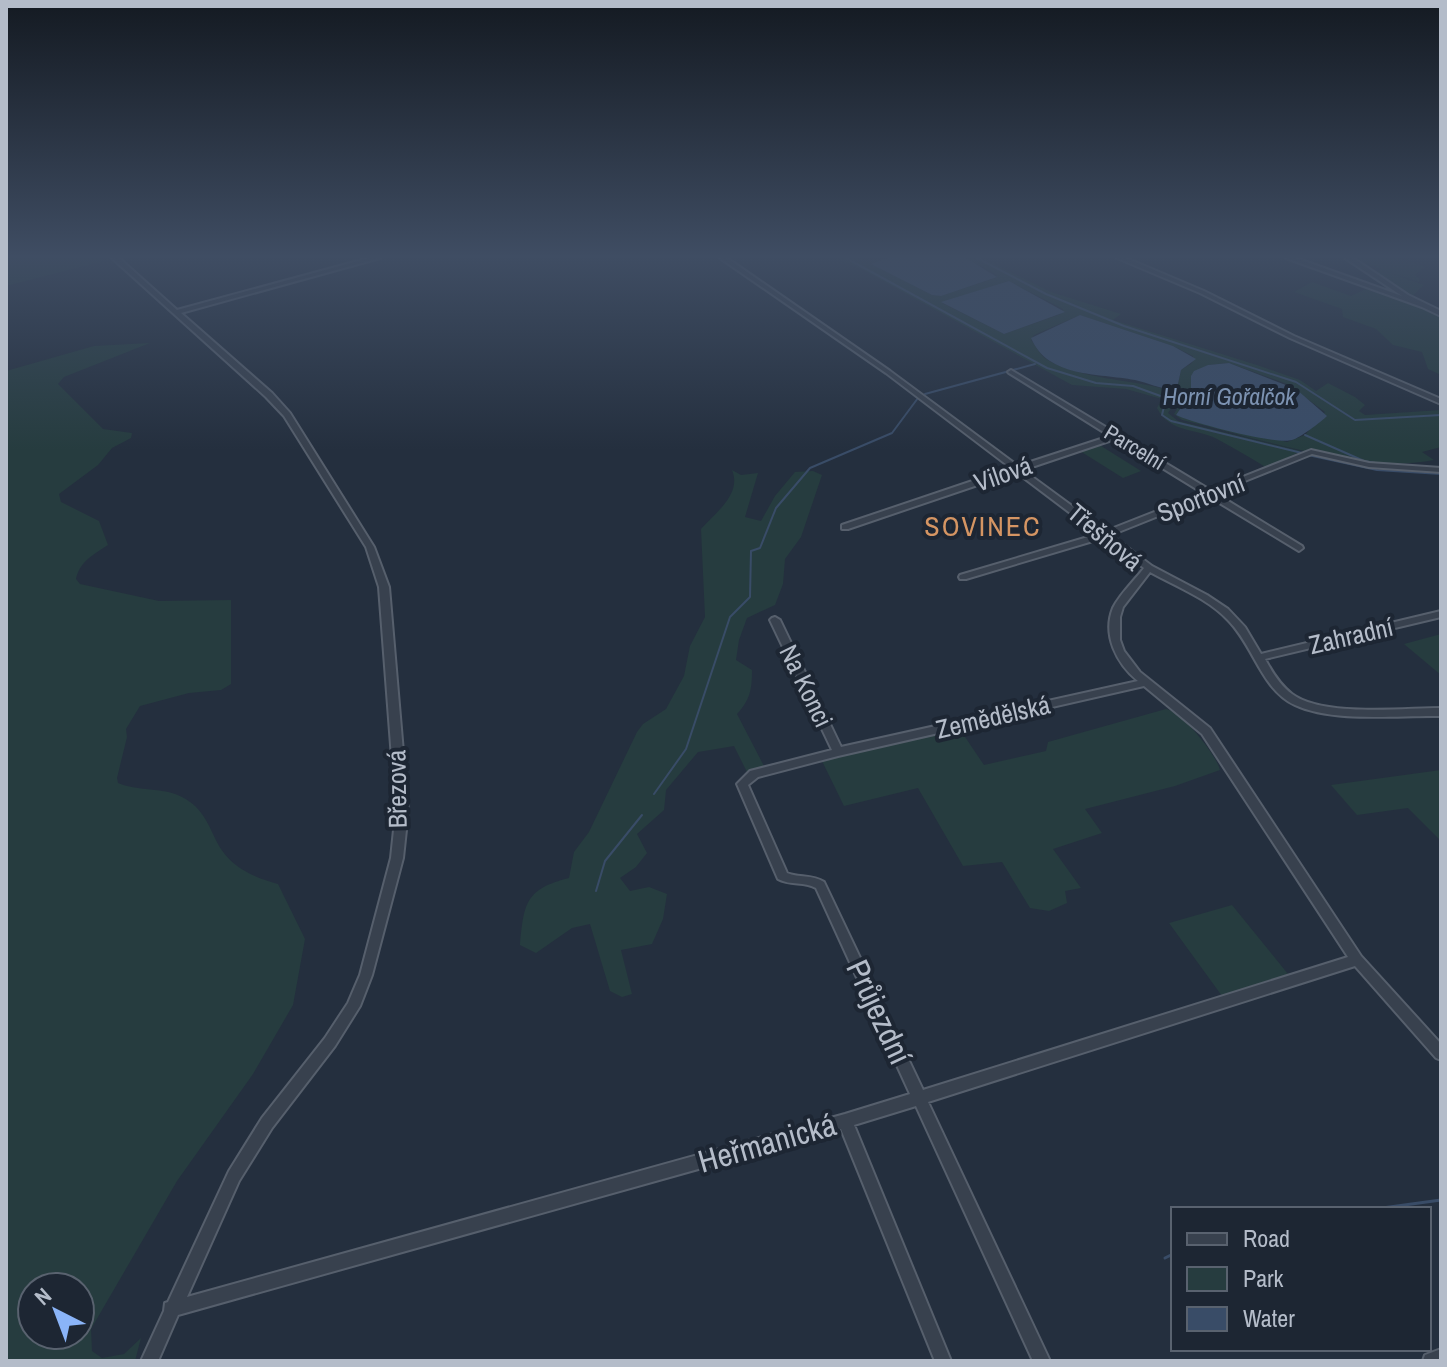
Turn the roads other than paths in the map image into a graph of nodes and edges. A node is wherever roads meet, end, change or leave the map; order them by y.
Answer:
1 (188, 322) edge
2 (815, 322) edge
3 (1262, 322) edge
4 (1011, 372) dead end
5 (1441, 402) edge
6 (1116, 436) junction
7 (1020, 469) junction
8 (1441, 470) edge
9 (1211, 494) junction
10 (845, 527) dead end
11 (1107, 534) junction
12 (1299, 548) dead end
13 (1149, 568) junction
14 (963, 577) dead end
15 (1441, 614) edge
16 (775, 620) dead end
17 (1261, 657) junction
18 (1147, 682) junction
19 (1441, 712) edge
20 (838, 752) junction
21 (1357, 960) junction
22 (1441, 1054) edge
23 (919, 1098) junction
24 (845, 1121) junction
25 (171, 1309) junction
26 (1441, 1357) edge
27 (149, 1361) edge
28 (943, 1361) edge
29 (1042, 1361) edge
30 (1431, 1361) edge

1 - 25 street, Březová
2 - 7 street, Třešňová
3 - 5 street
4 - 6 street, Parcelní
6 - 7 street, Vilová
6 - 9 street, Parcelní
7 - 10 street, Vilová
7 - 11 street, Třešňová
8 - 9 street, Sportovní
9 - 11 street, Sportovní
9 - 12 street, Parcelní
11 - 13 street, Třešňová
11 - 14 street, Sportovní
13 - 17 street
13 - 18 street, Třešňová
15 - 17 street, Zahradní
16 - 20 street, Na Konci
17 - 19 street
18 - 20 street, Zemědělská
18 - 21 street, Třešňová
20 - 23 street, Průjezdní
21 - 22 street, Třešňová
21 - 23 street, Heřmanická
23 - 24 street, Heřmanická
23 - 29 street, Průjezdní
24 - 25 street, Heřmanická
24 - 28 street
25 - 27 street, Březová
26 - 30 street

